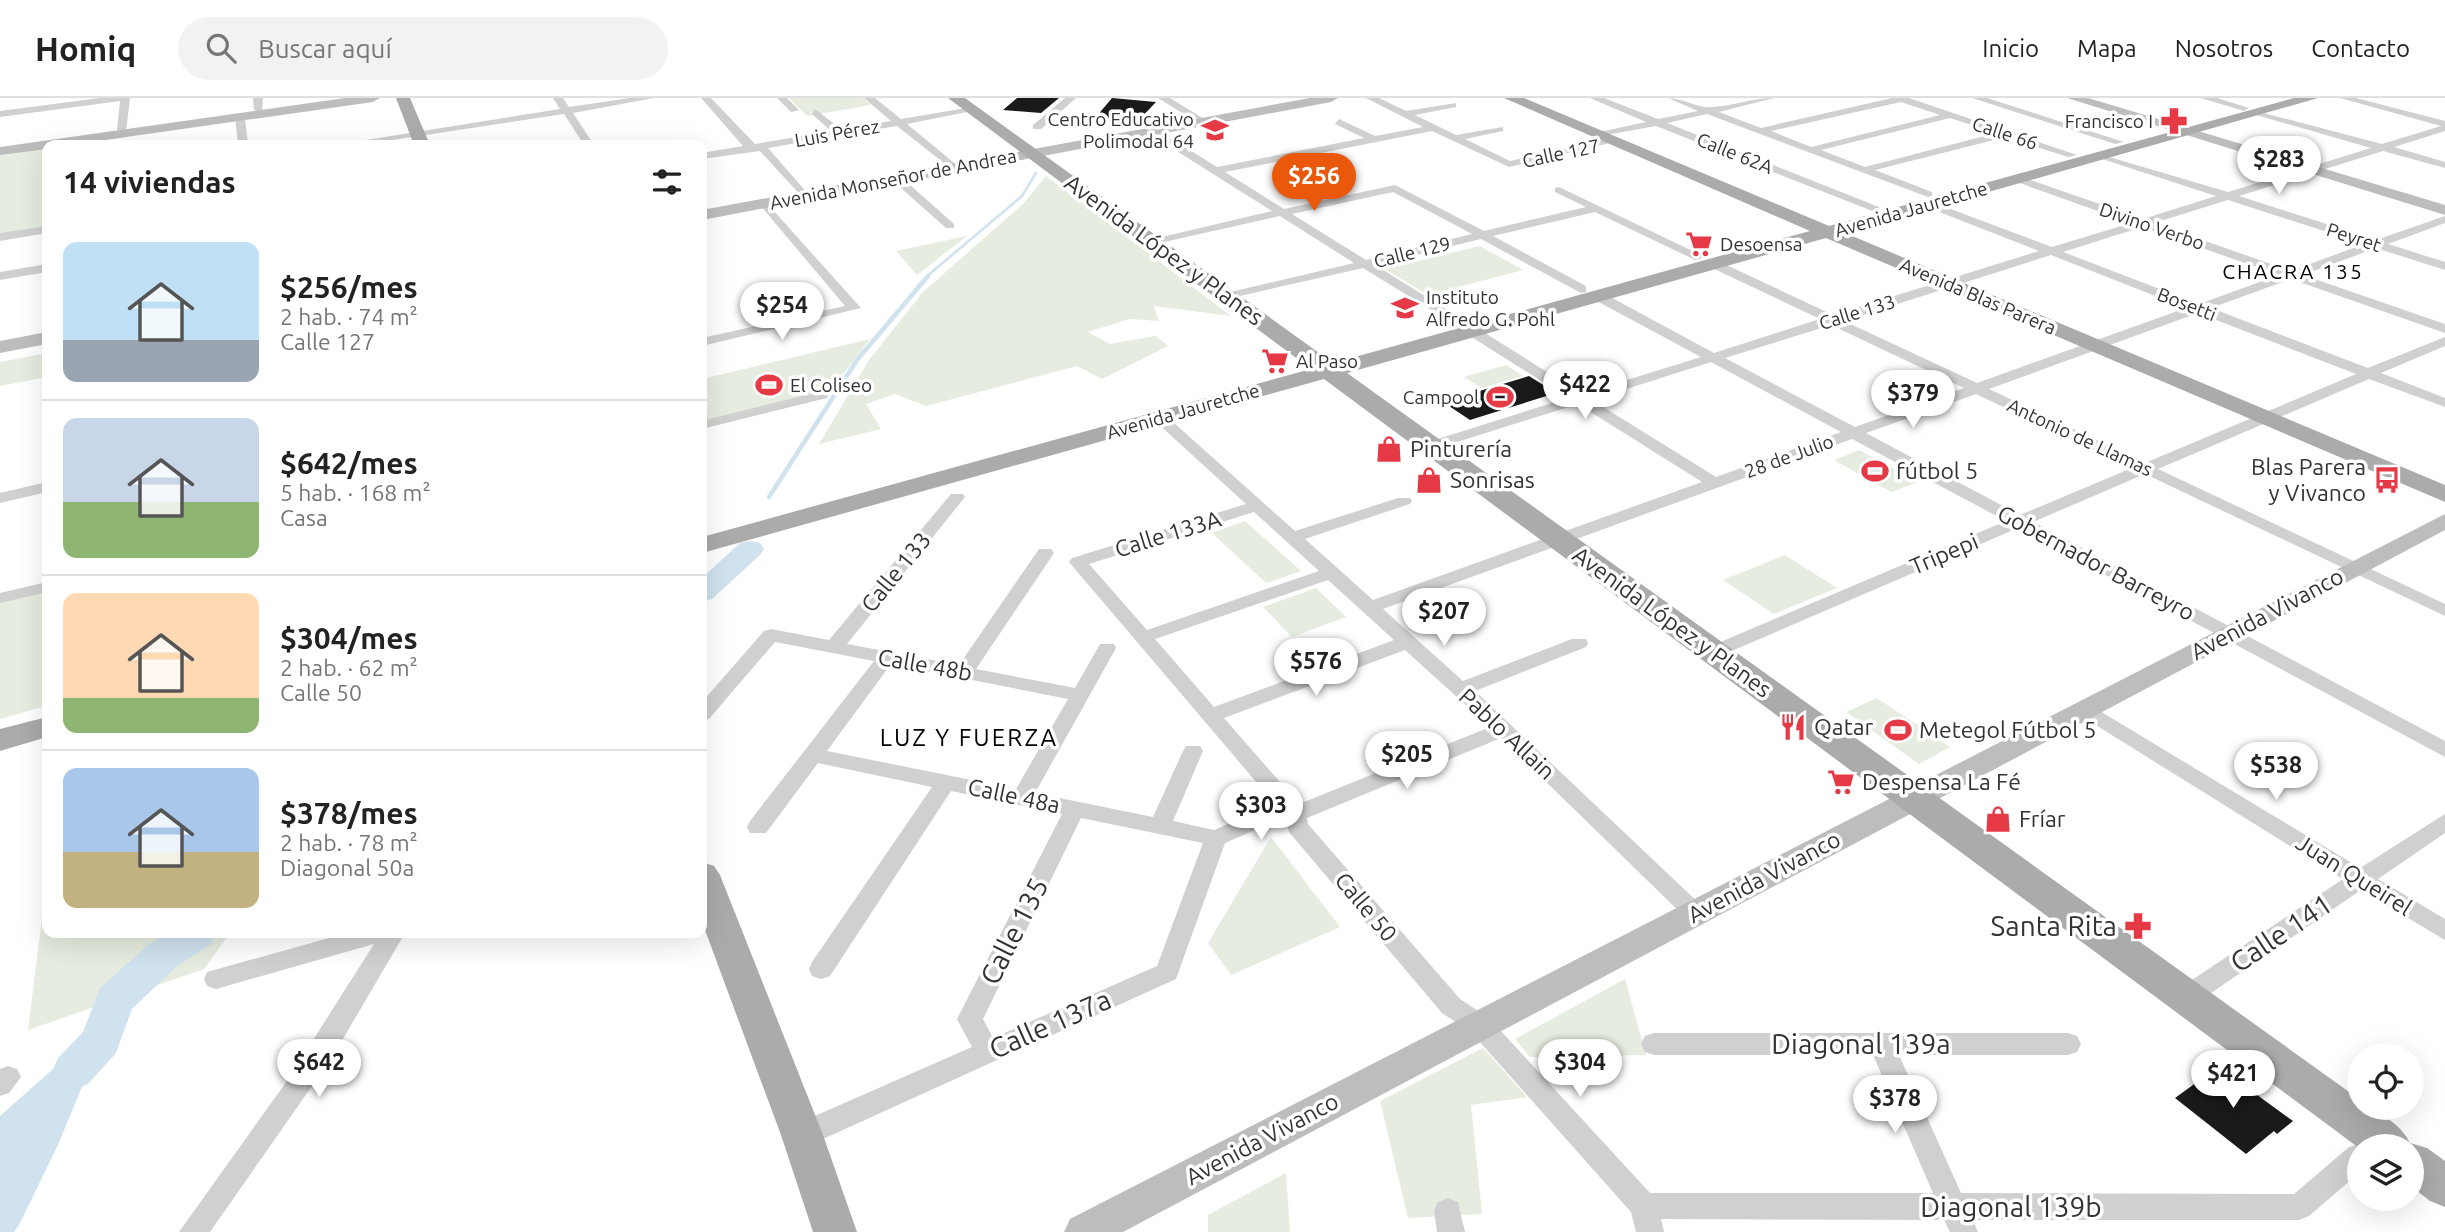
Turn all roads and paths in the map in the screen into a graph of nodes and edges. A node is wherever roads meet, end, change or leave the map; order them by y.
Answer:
1 (123, 98) edge
2 (347, 98) edge
3 (373, 98) edge
4 (403, 98) edge
5 (558, 98) edge
6 (649, 98) edge
7 (706, 98) edge
8 (782, 98) edge
9 (869, 98) edge
10 (1071, 98) edge
11 (1163, 98) edge
12 (1331, 98) edge
13 (1371, 98) edge
14 (1511, 98) edge
15 (1595, 98) edge
16 (1673, 98) edge
17 (1769, 98) edge
18 (1899, 98) edge
19 (1977, 98) edge
20 (2059, 98) edge
21 (2074, 98) edge
22 (2206, 98) edge
23 (2282, 98) edge
24 (2311, 98) edge
25 (2345, 98) edge
26 (1302, 100) edge
27 (963, 101) edge
28 (258, 104) edge
29 (1453, 105) dead end
30 (794, 110) dead end
31 (566, 111) junction
32 (1708, 111) junction
33 (2251, 111) junction
34 (816, 112) dead end
35 (0, 114) edge
36 (1405, 114) junction
37 (1951, 115) junction
38 (240, 117) junction
39 (1204, 122) junction
40 (1339, 122) dead end
41 (1657, 122) junction
42 (899, 123) junction
43 (2445, 126) edge
44 (1037, 127) dead end
45 (1432, 128) junction
46 (1499, 129) dead end
47 (122, 130) junction
48 (2175, 130) junction
49 (1152, 131) junction
50 (1760, 131) junction
51 (839, 133) junction
52 (2006, 134) junction
53 (1455, 138) junction
54 (1606, 138) junction
55 (420, 139) edge
56 (1373, 139) junction
57 (58, 140) edge
58 (68, 140) edge
59 (242, 140) edge
60 (586, 140) edge
61 (42, 142) edge
62 (2119, 142) junction
63 (42, 143) edge
64 (755, 147) junction
65 (2384, 147) junction
66 (0, 149) edge
67 (1810, 150) junction
68 (1031, 153) junction
69 (707, 155) edge
70 (2072, 155) junction
71 (2103, 156) junction
72 (2445, 164) edge
73 (954, 168) junction
74 (1864, 170) junction
75 (2311, 170) junction
76 (1215, 171) junction
77 (897, 178) junction
78 (2018, 179) junction
79 (1559, 190) dead end
80 (804, 195) junction
81 (2227, 196) junction
82 (1928, 199) junction
83 (764, 203) junction
84 (1596, 208) junction
85 (1875, 209) junction
86 (2445, 210) edge
87 (1282, 213) junction
88 (707, 214) edge
89 (2445, 219) edge
90 (2143, 223) junction
91 (950, 226) dead end
92 (1820, 229) junction
93 (42, 231) edge
94 (1482, 235) junction
95 (0, 237) edge
96 (1151, 242) junction
97 (2376, 244) junction
98 (2051, 251) junction
99 (1707, 260) junction
100 (1364, 264) junction
101 (2445, 267) edge
102 (42, 269) edge
103 (2291, 275) junction
104 (0, 276) edge
105 (1948, 284) junction
106 (1590, 293) junction
107 (1227, 297) junction
108 (2199, 308) junction
109 (1832, 320) junction
110 (1465, 327) junction
111 (2445, 329) edge
112 (42, 339) edge
113 (707, 341) edge
114 (2445, 341) edge
115 (2095, 346) junction
116 (0, 347) edge
117 (1713, 357) junction
118 (1322, 366) junction
119 (2369, 373) junction
120 (1976, 388) junction
121 (822, 395) dead end
122 (1582, 398) junction
123 (2445, 403) edge
124 (1160, 418) junction
125 (2265, 418) junction
126 (707, 424) edge
127 (1853, 433) junction
128 (1430, 446) junction
129 (2145, 469) junction
130 (1714, 483) junction
131 (42, 488) edge
132 (2445, 494) edge
133 (957, 497) dead end
134 (0, 498) edge
135 (1404, 501) dead end
136 (1257, 506) junction
137 (2445, 521) edge
138 (2020, 522) junction
139 (707, 528) edge
140 (1293, 538) junction
141 (1558, 539) junction
142 (707, 544) edge
143 (1045, 553) dead end
144 (1078, 562) joint
145 (2355, 568) junction
146 (1331, 573) junction
147 (42, 588) edge
148 (0, 598) edge
149 (1369, 608) junction
150 (2445, 611) edge
151 (2228, 634) junction
152 (1144, 637) junction
153 (1407, 642) junction
154 (1579, 643) dead end
155 (834, 647) junction
156 (1107, 649) dead end
157 (1713, 652) junction
158 (886, 658) junction
159 (964, 672) junction
160 (1460, 690) junction
161 (1080, 695) junction
162 (707, 708) edge
163 (42, 709) edge
164 (2085, 709) junction
165 (1211, 715) junction
166 (0, 722) edge
167 (42, 728) edge
168 (1504, 729) junction
169 (0, 740) edge
170 (2445, 750) edge
171 (1193, 751) dead end
172 (813, 755) junction
173 (946, 782) junction
174 (1022, 797) junction
175 (1914, 799) junction
176 (1075, 808) junction
177 (1292, 810) junction
178 (2445, 822) edge
179 (1160, 826) junction
180 (758, 827) dead end
181 (1216, 838) junction
182 (2360, 879) junction
183 (707, 888) edge
184 (1695, 913) junction
185 (2445, 931) edge
186 (362, 938) edge
187 (390, 938) edge
188 (821, 969) dead end
189 (216, 979) dead end
190 (2186, 997) junction
191 (1480, 1025) junction
192 (1654, 1044) dead end
193 (1881, 1044) junction
194 (2068, 1044) dead end
195 (987, 1052) junction
196 (2362, 1134) edge
197 (802, 1135) junction
198 (2347, 1174) edge
199 (2424, 1175) edge
200 (2445, 1187) edge
201 (1647, 1219) edge
202 (1958, 1219) edge
203 (193, 1232) edge
204 (835, 1232) edge
205 (1084, 1232) edge

1 - 35 street
1 - 47 street
2 - 28 main road
3 - 38 main road
4 - 55 main road
5 - 31 street
6 - 31 street
7 - 64 street
8 - 30 street
9 - 42 street
10 - 44 street
11 - 39 street
12 - 26 main road, Avenida Monseñor de Andrea
13 - 36 street
14 - 54 main road, Avenida Blas Parera
15 - 41 street, Calle 62A
16 - 32 street, Bosetti
17 - 32 street, Calle 127
18 - 37 street, Calle 66
18 - 50 street
19 - 62 street
20 - 48 main road
21 - 48 main road
22 - 33 street
23 - 33 main road, Avenida Jauretche
24 - 33 main road, Avenida Jauretche
25 - 43 street
26 - 39 main road, Avenida Monseñor de Andrea
27 - 42 street, Luis Pérez
27 - 68 main road, Avenida López y Planes
28 - 47 main road
29 - 36 street
31 - 55 street
31 - 60 street
32 - 41 street, Calle 127
32 - 50 street, Bosetti
33 - 48 main road, Avenida Jauretche
33 - 65 street
34 - 51 street
36 - 45 street
37 - 52 street, Calle 66
37 - 67 street
38 - 58 main road
38 - 59 street
39 - 49 main road, Avenida Monseñor de Andrea
40 - 56 street
41 - 54 street, Calle 127
41 - 85 street, Calle 62A
42 - 51 street, Luis Pérez
42 - 73 street
43 - 65 street, Calle 133
45 - 53 street
45 - 56 street
46 - 53 street
47 - 57 main road
48 - 62 main road, Avenida Jauretche
48 - 71 main road, Avenida Jauretche
48 - 75 main road
49 - 68 main road, Avenida Monseñor de Andrea
49 - 76 street
50 - 67 street, Bosetti
51 - 64 street, Luis Pérez
52 - 70 street, Calle 66
52 - 74 street
53 - 54 street, Calle 127
54 - 92 main road, Avenida Blas Parera
56 - 76 street
61 - 66 main road
62 - 70 main road, Avenida Jauretche
63 - 66 main road
64 - 69 street, Luis Pérez
64 - 80 street
65 - 72 street
65 - 75 street, Calle 133
67 - 74 street, Bosetti
68 - 73 main road, Avenida Monseñor de Andrea
68 - 96 main road, Avenida López y Planes
70 - 82 main road, Avenida Jauretche
71 - 78 main road, Avenida Jauretche
71 - 81 street, Peyret
73 - 77 main road, Avenida Monseñor de Andrea
74 - 82 street, Bosetti
75 - 81 street, Calle 133
75 - 86 main road
76 - 87 street
77 - 80 main road, Avenida Monseñor de Andrea
77 - 91 street
78 - 82 main road, Avenida Jauretche
78 - 90 street, Divino Verbo
79 - 84 street, Antonio de Llamas
80 - 83 main road, Avenida Monseñor de Andrea
81 - 90 street, Calle 133
81 - 97 street, Peyret
82 - 85 main road, Avenida Jauretche
82 - 92 main road, Avenida Jauretche
82 - 98 street, Bosetti
83 - 88 main road, Avenida Monseñor de Andrea
83 - 113 street
84 - 94 street, Calle 129
84 - 99 street, Antonio de Llamas
85 - 92 main road, Avenida Jauretche
87 - 94 street, Gobernador Barreyro
87 - 96 street
87 - 100 street
89 - 97 street, 28 de Julio
90 - 98 street, Calle 133
90 - 103 street, Divino Verbo
92 - 99 main road, Avenida Jauretche
92 - 105 main road, Avenida Blas Parera
93 - 95 street
94 - 100 street, Calle 129
94 - 106 street, Gobernador Barreyro
96 - 107 main road, Avenida López y Planes
97 - 101 street, Peyret
97 - 103 street, 28 de Julio
98 - 105 street, Calle 133
98 - 108 street, Bosetti
99 - 106 main road, Avenida Jauretche
99 - 109 street, Antonio de Llamas
100 - 107 street, Calle 129
100 - 110 street
102 - 104 street
103 - 108 street, 28 de Julio
103 - 111 street, Divino Verbo
105 - 109 street, Calle 133
105 - 115 main road, Avenida Blas Parera
106 - 110 main road, Avenida Jauretche
106 - 117 street, Gobernador Barreyro
107 - 118 main road, Avenida López y Planes
108 - 115 street, 28 de Julio
108 - 119 street, Bosetti
109 - 117 street, Calle 133
109 - 120 street, Antonio de Llamas
110 - 118 main road, Avenida Jauretche
110 - 122 street
112 - 116 main road
114 - 119 street, Tripepi
115 - 120 street, 28 de Julio
115 - 125 main road, Avenida Blas Parera
117 - 122 street, Calle 133
117 - 127 street, Gobernador Barreyro
118 - 124 main road, Avenida Jauretche
118 - 128 main road, Avenida López y Planes
118 - 139 main road, Avenida Jauretche
119 - 123 street, Bosetti
119 - 125 street, Tripepi
120 - 127 street, 28 de Julio
120 - 129 street, Antonio de Llamas
121 - 126 street
122 - 128 street, Calle 133
122 - 130 street
124 - 136 street, Pablo Allain
124 - 142 main road, Avenida Jauretche
125 - 129 street, Tripepi
125 - 132 main road, Avenida Blas Parera
127 - 130 street, 28 de Julio
127 - 138 street, Gobernador Barreyro
128 - 141 main road, Avenida López y Planes
129 - 138 street, Tripepi
129 - 145 street, Antonio de Llamas
130 - 141 street, 28 de Julio
131 - 134 street
133 - 155 street, Calle 133
135 - 140 street
136 - 140 street, Pablo Allain
136 - 144 street, Calle 133A
137 - 145 main road, Avenida Vivanco
138 - 151 street, Gobernador Barreyro
138 - 157 street, Tripepi
140 - 146 street, Pablo Allain
141 - 149 street, 28 de Julio
141 - 157 main road, Avenida López y Planes
143 - 159 street
144 - 152 street, Calle 50
145 - 150 street, Antonio de Llamas
145 - 151 main road, Avenida Vivanco
146 - 149 street, Pablo Allain
146 - 152 street
147 - 148 street
149 - 153 street, Pablo Allain
151 - 164 main road, Avenida Vivanco
151 - 170 street, Gobernador Barreyro
152 - 165 street, Calle 50
153 - 160 street, Pablo Allain
153 - 165 street
154 - 160 street
155 - 158 street, Calle 48b
155 - 162 street, Calle 48b
156 - 161 street
157 - 175 main road, Avenida López y Planes
158 - 159 street, Calle 48b
158 - 172 street
159 - 161 street, Calle 48b
160 - 168 street, Pablo Allain
161 - 174 street
163 - 166 main road
164 - 175 main road, Avenida Vivanco
164 - 182 street, Juan Queirel
165 - 177 street, Calle 50
167 - 169 main road
168 - 177 street
168 - 184 street, Pablo Allain
171 - 179 street
172 - 173 street, Calle 48a
172 - 180 street
173 - 174 street, Calle 48a
173 - 188 street
174 - 176 street, Calle 48a
175 - 184 main road, Avenida Vivanco
175 - 190 main road, Avenida López y Planes
176 - 179 street, Calle 48a
176 - 195 street, Calle 135
177 - 181 street
177 - 191 street, Calle 50
178 - 182 street, Calle 141
179 - 181 street, Calle 48a
181 - 195 street, Calle 137a
182 - 185 street, Juan Queirel
182 - 190 street, Calle 141
183 - 197 main road
184 - 191 main road, Avenida Vivanco
186 - 189 street
187 - 203 street
190 - 196 main road, Avenida López y Planes
191 - 201 street, Calle 50
191 - 205 main road, Avenida Vivanco
192 - 193 street, Diagonal 139a
193 - 194 street, Diagonal 139a
193 - 202 street
195 - 197 street, Calle 137a
197 - 204 main road
198 - 202 street, Diagonal 139b
199 - 200 main road, Avenida López y Planes
201 - 202 street, Diagonal 139b

